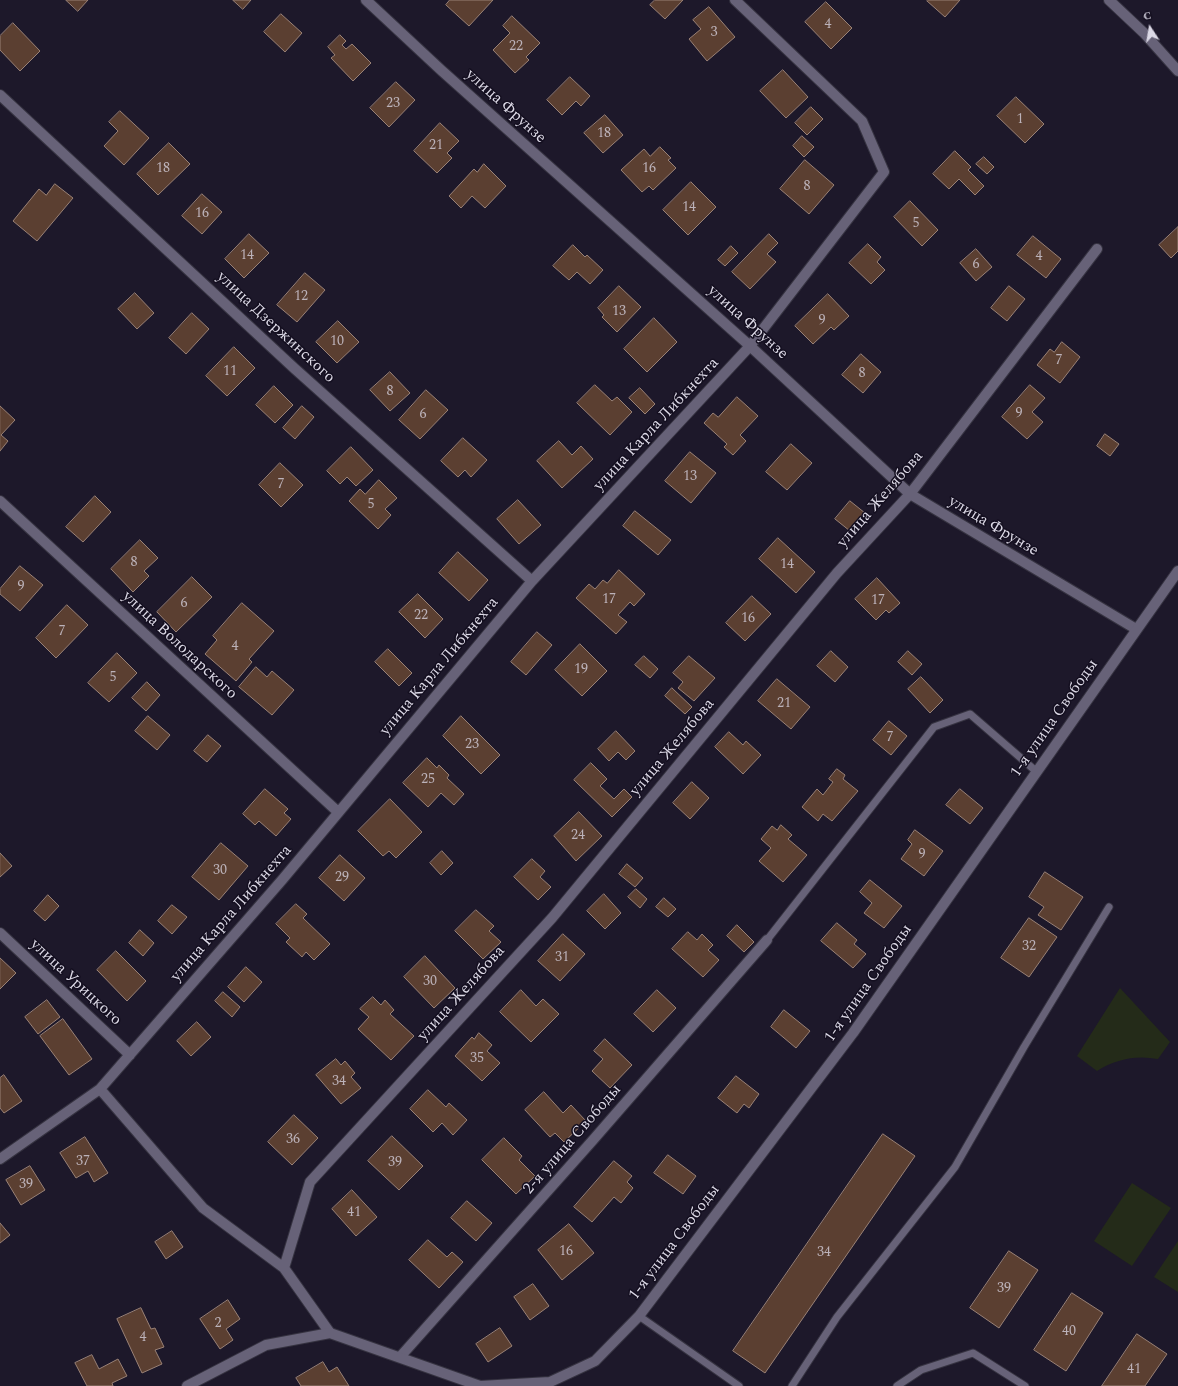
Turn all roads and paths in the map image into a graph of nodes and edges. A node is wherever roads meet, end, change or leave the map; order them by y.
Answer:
1 (366, 0) edge
2 (736, 0) edge
3 (1109, 0) edge
4 (1178, 71) edge
5 (0, 95) edge
6 (1097, 249) dead end
7 (750, 346) junction
8 (910, 494) junction
9 (0, 501) edge
10 (1178, 571) edge
11 (532, 581) junction
12 (1136, 629) junction
13 (1037, 772) junction
14 (338, 812) junction
15 (1109, 907) dead end
16 (0, 934) edge
17 (766, 940) joint
18 (130, 1055) junction
19 (100, 1089) junction
20 (0, 1159) edge
21 (284, 1268) junction
22 (638, 1316) junction
23 (330, 1333) junction
24 (400, 1357) junction
25 (551, 1385) edge
26 (188, 1386) edge
27 (739, 1386) edge
28 (792, 1386) edge
29 (897, 1386) edge
30 (1025, 1386) edge

1 - 7 street, улица Фрунзе
2 - 7 street, улица Карла Либкнехта
3 - 4 street
5 - 11 street, улица Дзержинского
6 - 8 street, улица Желябова
7 - 8 street, улица Фрунзе
7 - 11 street, улица Карла Либкнехта
8 - 12 street, улица Фрунзе
8 - 21 street, улица Желябова
9 - 14 street, улица Володарского
10 - 12 street, 1-я улица Свободы
11 - 14 street, улица Карла Либкнехта
12 - 13 street, 1-я улица Свободы
13 - 17 lane
13 - 22 street, 1-я улица Свободы
14 - 18 street, улица Карла Либкнехта
15 - 28 lane
16 - 18 street, улица Урицкого
17 - 24 street, 2-я улица Свободы
18 - 19 street, улица Карла Либкнехта
19 - 20 street, улица Карла Либкнехта
19 - 21 street
21 - 23 street
22 - 25 street, 1-я улица Свободы
22 - 27 lane
23 - 24 street
23 - 26 street
24 - 25 street
29 - 30 lane

